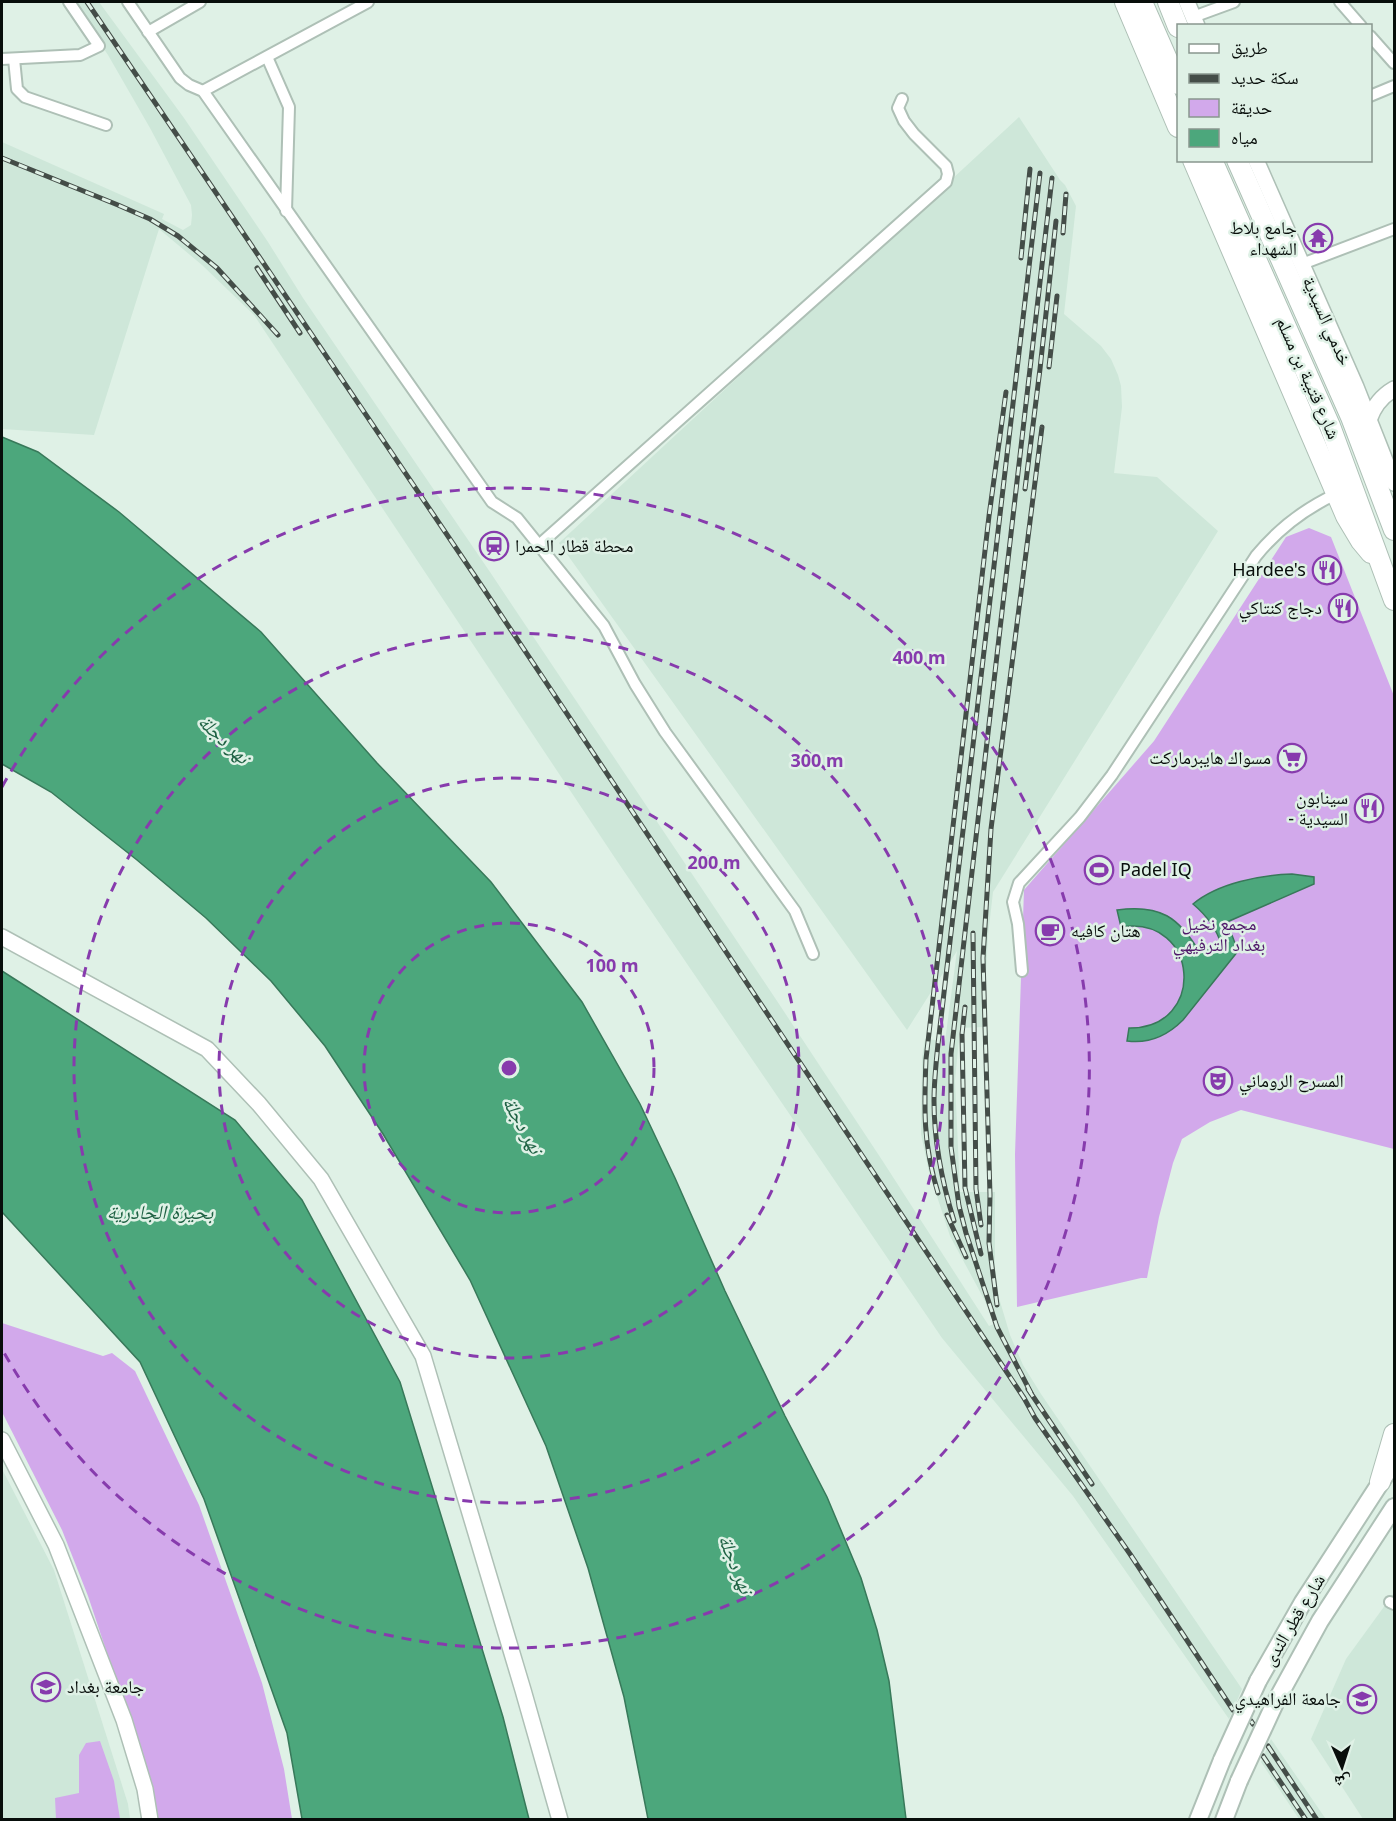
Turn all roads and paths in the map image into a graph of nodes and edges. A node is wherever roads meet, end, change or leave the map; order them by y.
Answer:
1 (69, 2) edge
2 (128, 2) edge
3 (200, 2) edge
4 (368, 2) edge
5 (1125, 2) edge
6 (1142, 2) edge
7 (1168, 2) edge
8 (1187, 2) edge
9 (1234, 2) edge
10 (1340, 2) edge
11 (1190, 23) edge
12 (1359, 24) edge
13 (148, 32) junction
14 (1372, 37) edge
15 (267, 57) junction
16 (2, 59) edge
17 (14, 59) junction
18 (1395, 63) edge
19 (1177, 80) edge
20 (1395, 86) edge
21 (203, 91) junction
22 (1372, 96) edge
23 (902, 99) dead end
24 (1177, 122) edge
25 (106, 125) dead end
26 (1194, 162) edge
27 (1213, 162) edge
28 (1238, 162) edge
29 (1257, 162) edge
30 (286, 211) junction
31 (1395, 229) edge
32 (1302, 264) junction
33 (1356, 387) junction
34 (1395, 388) edge
35 (1370, 420) junction
36 (1395, 483) edge
37 (1336, 494) junction
38 (1395, 530) edge
39 (539, 545) junction
40 (1381, 562) junction
41 (1395, 600) edge
42 (2, 938) edge
43 (813, 954) dead end
44 (1022, 971) dead end
45 (1395, 1434) edge
46 (2, 1440) edge
47 (1395, 1464) edge
48 (1380, 1482) junction
49 (1395, 1507) edge
50 (150, 1820) edge
51 (560, 1820) edge
52 (1198, 1820) edge
53 (1224, 1820) edge

1 - 17 street
2 - 13 street
3 - 13 street
4 - 15 street
5 - 24 highway
6 - 19 highway
7 - 11 highway
8 - 11 street
9 - 11 street
10 - 12 street
13 - 21 street
14 - 18 street
15 - 21 street
15 - 30 street
16 - 17 street
17 - 25 street
20 - 22 street
21 - 30 street
23 - 39 street
26 - 37 highway
27 - 40 highway, شارع قتيبة بن مسلم
28 - 38 highway, شارع قتيبة بن مسلم
29 - 32 street, خدمي السيدية
30 - 39 street
31 - 32 street
32 - 33 street, خدمي السيدية
33 - 34 street
33 - 35 street, خدمي السيدية
34 - 35 street
35 - 36 street, خدمي السيدية
37 - 40 highway
37 - 44 street
39 - 43 street
40 - 41 highway, شارع قتيبة بن مسلم
42 - 51 street
45 - 48 highway
46 - 50 street
47 - 48 main road, شارع قطر الندى
48 - 52 main road, شارع قطر الندى, bridge
49 - 53 main road, شارع قطر الندى, bridge

